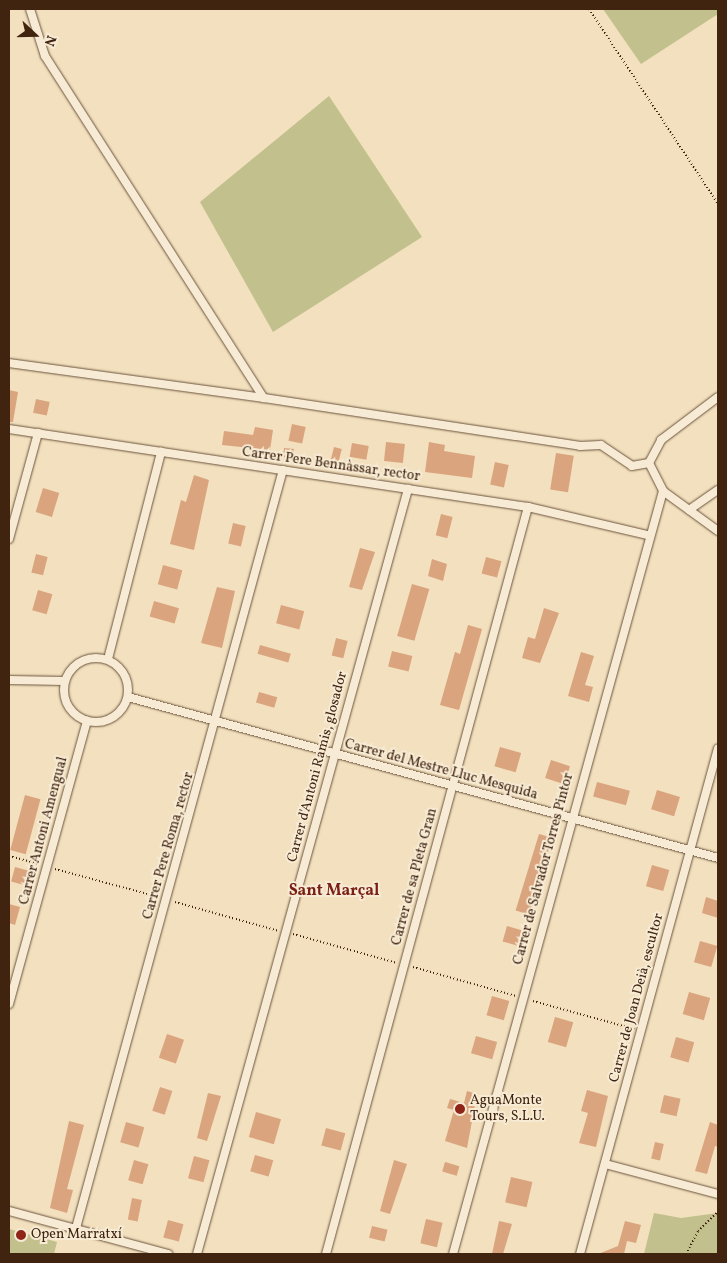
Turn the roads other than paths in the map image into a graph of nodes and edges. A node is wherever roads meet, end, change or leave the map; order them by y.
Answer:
1 (30, 9) edge
2 (9, 363) edge
3 (718, 397) edge
4 (264, 398) junction
5 (9, 429) edge
6 (38, 433) junction
7 (161, 452) junction
8 (649, 463) junction
9 (284, 470) junction
10 (408, 489) junction
11 (718, 490) edge
12 (663, 491) junction
13 (528, 507) junction
14 (689, 510) junction
15 (718, 531) edge
16 (647, 535) junction
17 (9, 539) edge
18 (108, 659) junction
19 (9, 680) edge
20 (65, 682) junction
21 (128, 697) junction
22 (87, 721) junction
23 (217, 721) junction
24 (718, 748) edge
25 (335, 754) junction
26 (453, 786) junction
27 (571, 818) junction
28 (690, 850) junction
29 (718, 858) edge
30 (9, 1004) edge
31 (605, 1164) junction
32 (718, 1194) edge
33 (9, 1211) edge
34 (76, 1228) junction
35 (168, 1254) edge
36 (197, 1254) edge
37 (326, 1254) edge
38 (453, 1254) edge
39 (580, 1254) edge

1 - 4 street
2 - 4 street
3 - 8 street
4 - 8 street
5 - 6 street, Carrer Pere Bennàssar, rector
6 - 7 street, Carrer Pere Bennàssar, rector
6 - 17 street
7 - 9 street, Carrer Pere Bennàssar, rector
7 - 18 street
8 - 12 street
9 - 10 street, Carrer Pere Bennàssar, rector
9 - 23 street, Carrer Pere Roma, rector
10 - 13 street, Carrer Pere Bennàssar, rector
10 - 25 street, Carrer d'Antoni Ramis, glosador
11 - 14 street
12 - 14 street
12 - 16 street, Carrer de Salvador Torres Pintor
13 - 16 street, Carrer Pere Bennàssar, rector
13 - 26 street, Carrer de sa Pleta Gran
14 - 15 street
16 - 27 street, Carrer de Salvador Torres Pintor
18 - 20 street
18 - 21 street
19 - 20 street
20 - 22 street
21 - 22 street
21 - 23 street, Carrer del Mestre Lluc Mesquida
22 - 30 street, Carrer Antoni Amengual
23 - 25 street, Carrer del Mestre Lluc Mesquida
23 - 34 street, Carrer Pere Roma, rector
24 - 28 street, Carrer de Joan Deià, escultor
25 - 26 street, Carrer del Mestre Lluc Mesquida
25 - 36 street, Carrer d'Antoni Ramis, glosador
26 - 27 street, Carrer del Mestre Lluc Mesquida
26 - 37 street, Carrer de sa Pleta Gran
27 - 28 street, Carrer del Mestre Lluc Mesquida
27 - 38 street, Carrer de Salvador Torres Pintor
28 - 29 street, Carrer del Mestre Lluc Mesquida
28 - 31 street, Carrer de Joan Deià, escultor
31 - 32 street
31 - 39 street, Carrer de Joan Deià, escultor
33 - 34 street
34 - 35 street

